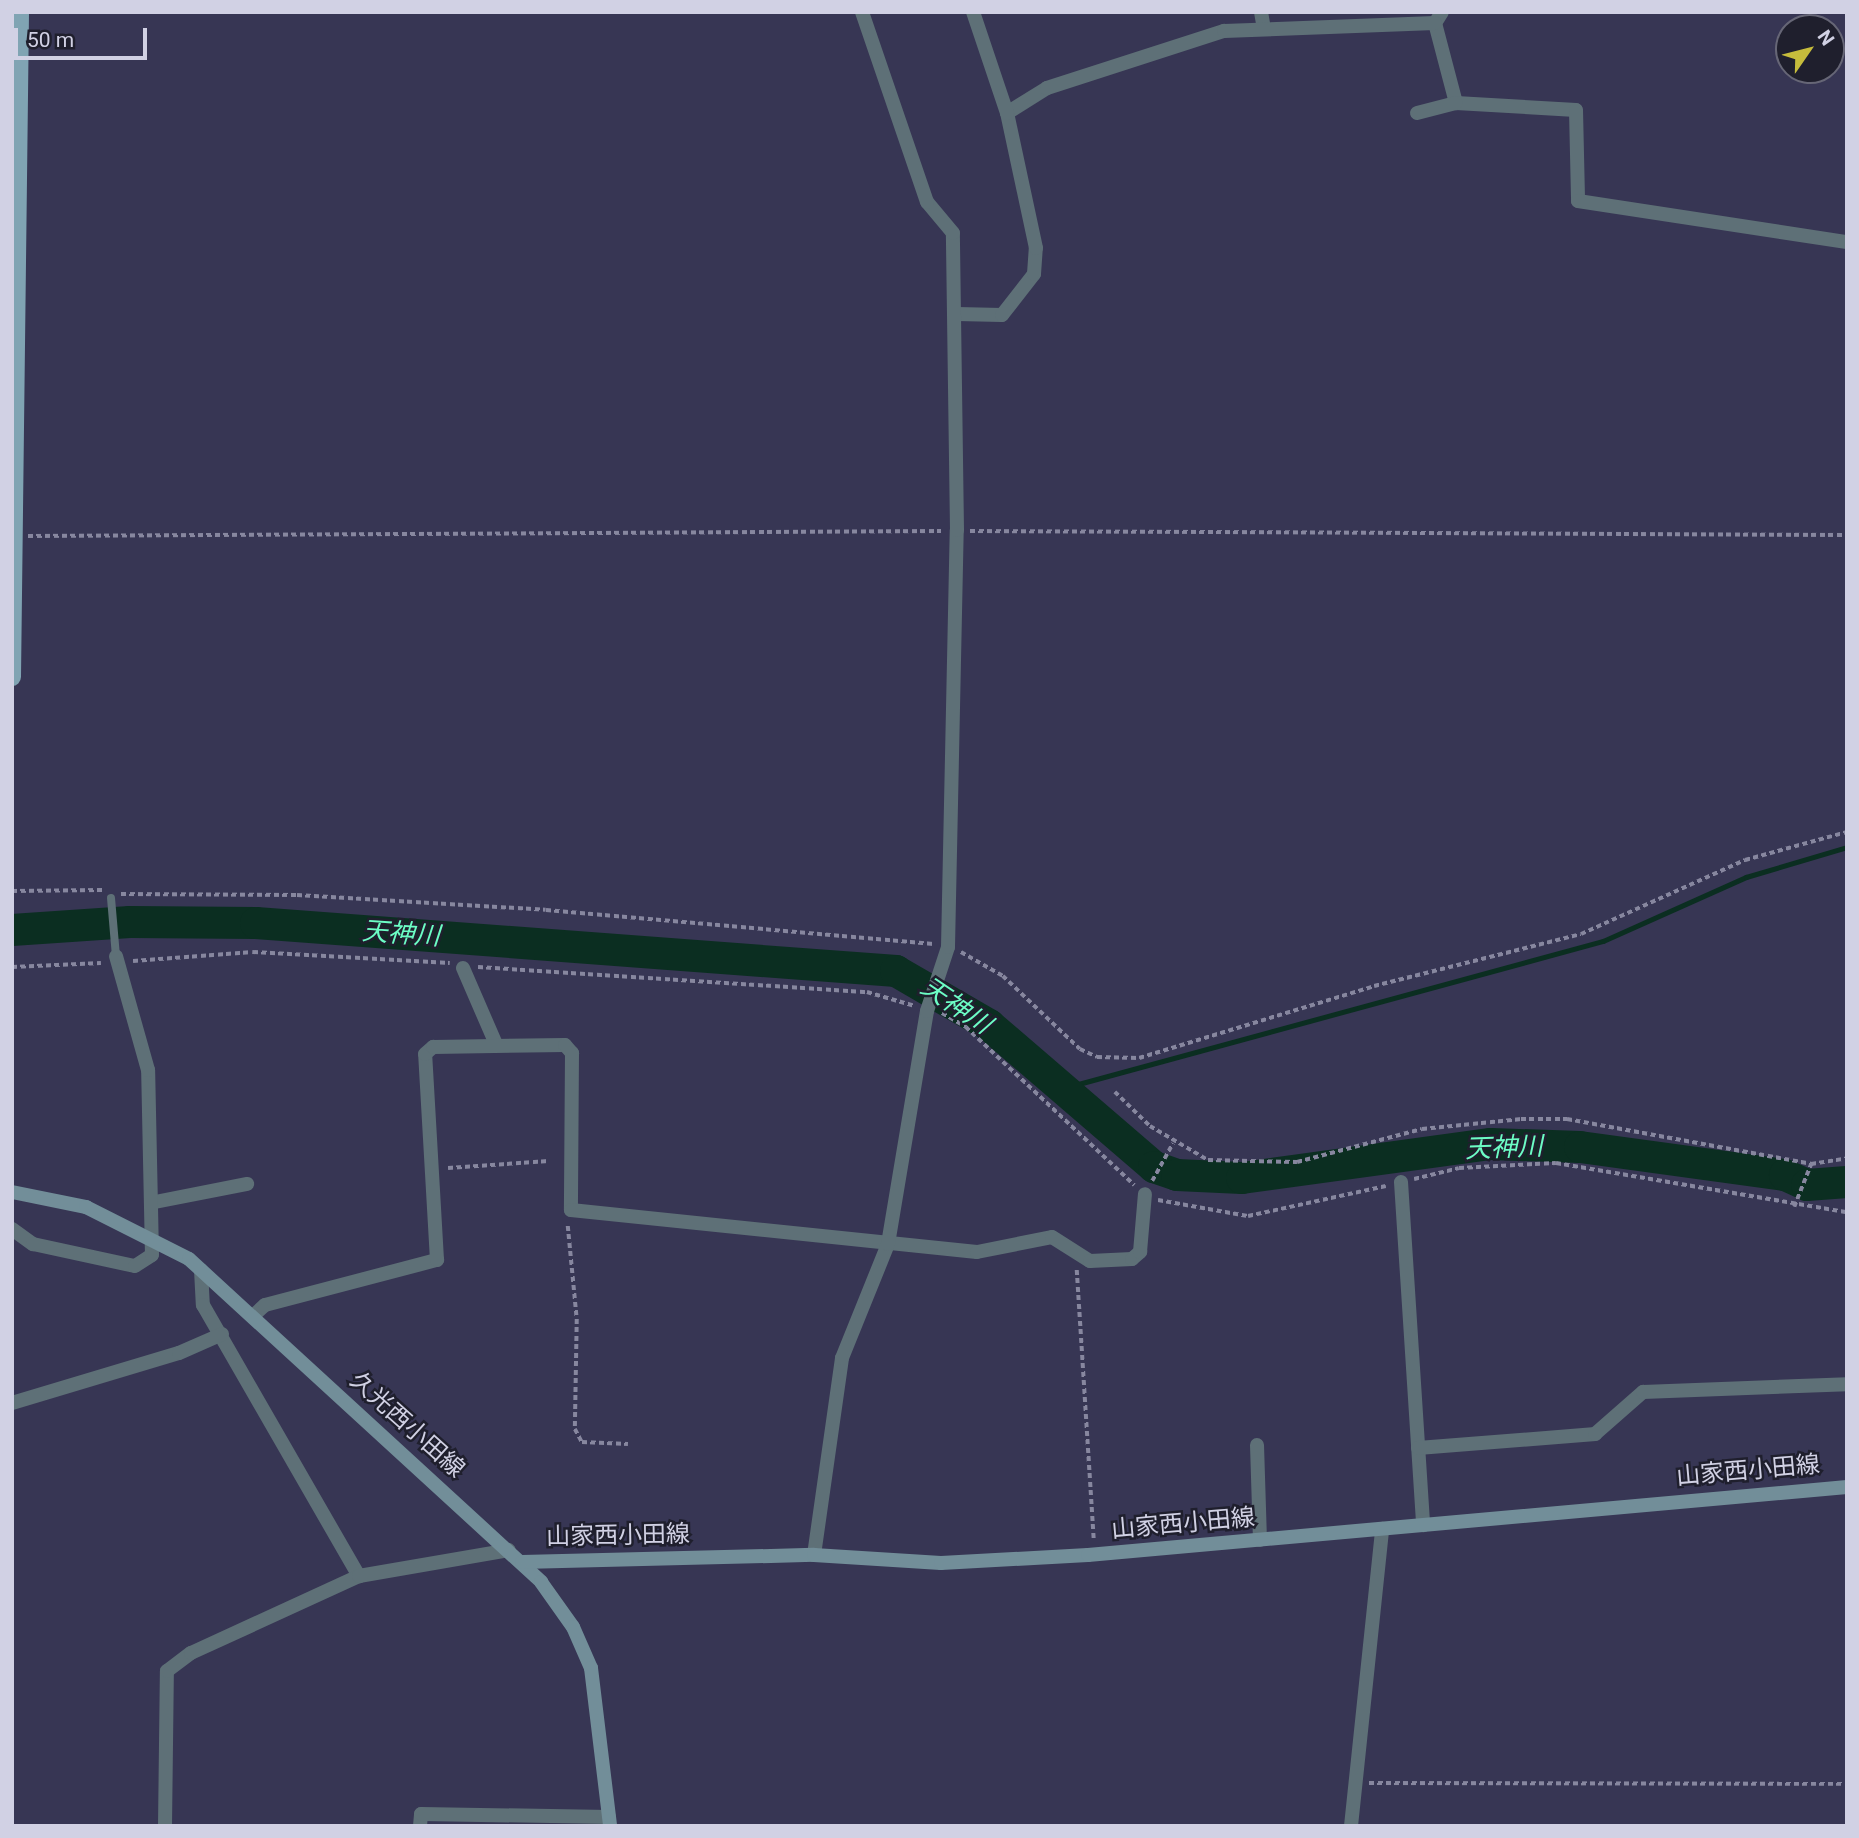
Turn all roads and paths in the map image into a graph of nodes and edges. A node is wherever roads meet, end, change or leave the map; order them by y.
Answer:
1 (20, 12) edge
2 (862, 12) edge
3 (974, 12) edge
4 (1261, 12) edge
5 (1439, 18) edge
6 (1264, 29) junction
7 (1456, 103) junction
8 (1007, 113) junction
9 (1417, 113) dead end
10 (1847, 243) edge
11 (957, 314) junction
12 (957, 530) junction
13 (1847, 535) edge
14 (17, 536) junction
15 (12, 677) edge
16 (1847, 832) edge
17 (12, 891) edge
18 (111, 898) dead end
19 (948, 947) junction
20 (116, 960) junction
21 (12, 967) edge
22 (463, 968) junction
23 (928, 1008) junction
24 (495, 1042) junction
25 (1115, 1092) dead end
26 (1173, 1143) junction
27 (1847, 1158) edge
28 (549, 1161) dead end
29 (1811, 1164) junction
30 (428, 1170) junction
31 (1401, 1182) junction
32 (247, 1184) dead end
33 (12, 1192) edge
34 (1145, 1194) junction
35 (155, 1202) junction
36 (1794, 1207) junction
37 (571, 1210) junction
38 (1847, 1212) edge
39 (12, 1228) edge
40 (154, 1236) junction
41 (888, 1244) junction
42 (1079, 1258) junction
43 (201, 1270) junction
44 (253, 1316) junction
45 (222, 1334) junction
46 (1847, 1384) edge
47 (12, 1403) edge
48 (628, 1444) dead end
49 (1257, 1445) dead end
50 (1418, 1448) junction
51 (1847, 1487) edge
52 (1423, 1525) junction
53 (1382, 1529) junction
54 (1261, 1540) junction
55 (509, 1550) junction
56 (1096, 1554) junction
57 (814, 1555) junction
58 (522, 1562) junction
59 (359, 1576) junction
60 (1355, 1783) junction
61 (1847, 1784) edge
62 (610, 1822) edge
63 (165, 1826) edge
64 (421, 1826) edge
65 (1351, 1826) edge

1 - 14 main road
2 - 11 street
3 - 8 street
4 - 6 street
5 - 6 street
5 - 7 street
6 - 8 street
7 - 9 street
7 - 10 street
8 - 11 street
11 - 12 street
12 - 13 path
12 - 14 path
12 - 19 street
14 - 15 main road
16 - 19 path
17 - 19 path
18 - 20 lane
19 - 23 street
20 - 21 path
20 - 22 path
20 - 35 street
22 - 23 path
22 - 24 street
23 - 34 path
23 - 41 street
24 - 30 street
24 - 37 street
25 - 26 path
26 - 29 path
26 - 34 path
27 - 29 path
28 - 30 path
29 - 36 path
30 - 44 street
31 - 34 path
31 - 36 path
31 - 50 street
32 - 35 street
33 - 40 main road, 久光西小田線
34 - 42 street
35 - 40 street
36 - 38 path
37 - 41 street
37 - 48 path
39 - 40 street
40 - 43 main road, 久光西小田線
41 - 42 street
41 - 57 street
42 - 56 path
43 - 44 main road, 久光西小田線
43 - 45 street
44 - 55 main road, 久光西小田線
45 - 47 street
45 - 59 street
46 - 50 street
49 - 54 street
50 - 52 street
51 - 52 main road, 山家西小田線
52 - 53 main road, 山家西小田線
53 - 54 main road, 山家西小田線
53 - 60 street
54 - 56 main road, 山家西小田線
55 - 58 main road, 久光西小田線
55 - 59 street
56 - 57 main road, 山家西小田線
57 - 58 main road, 山家西小田線
58 - 62 main road, 久光西小田線
59 - 63 street
60 - 61 path
60 - 65 street
62 - 64 street

